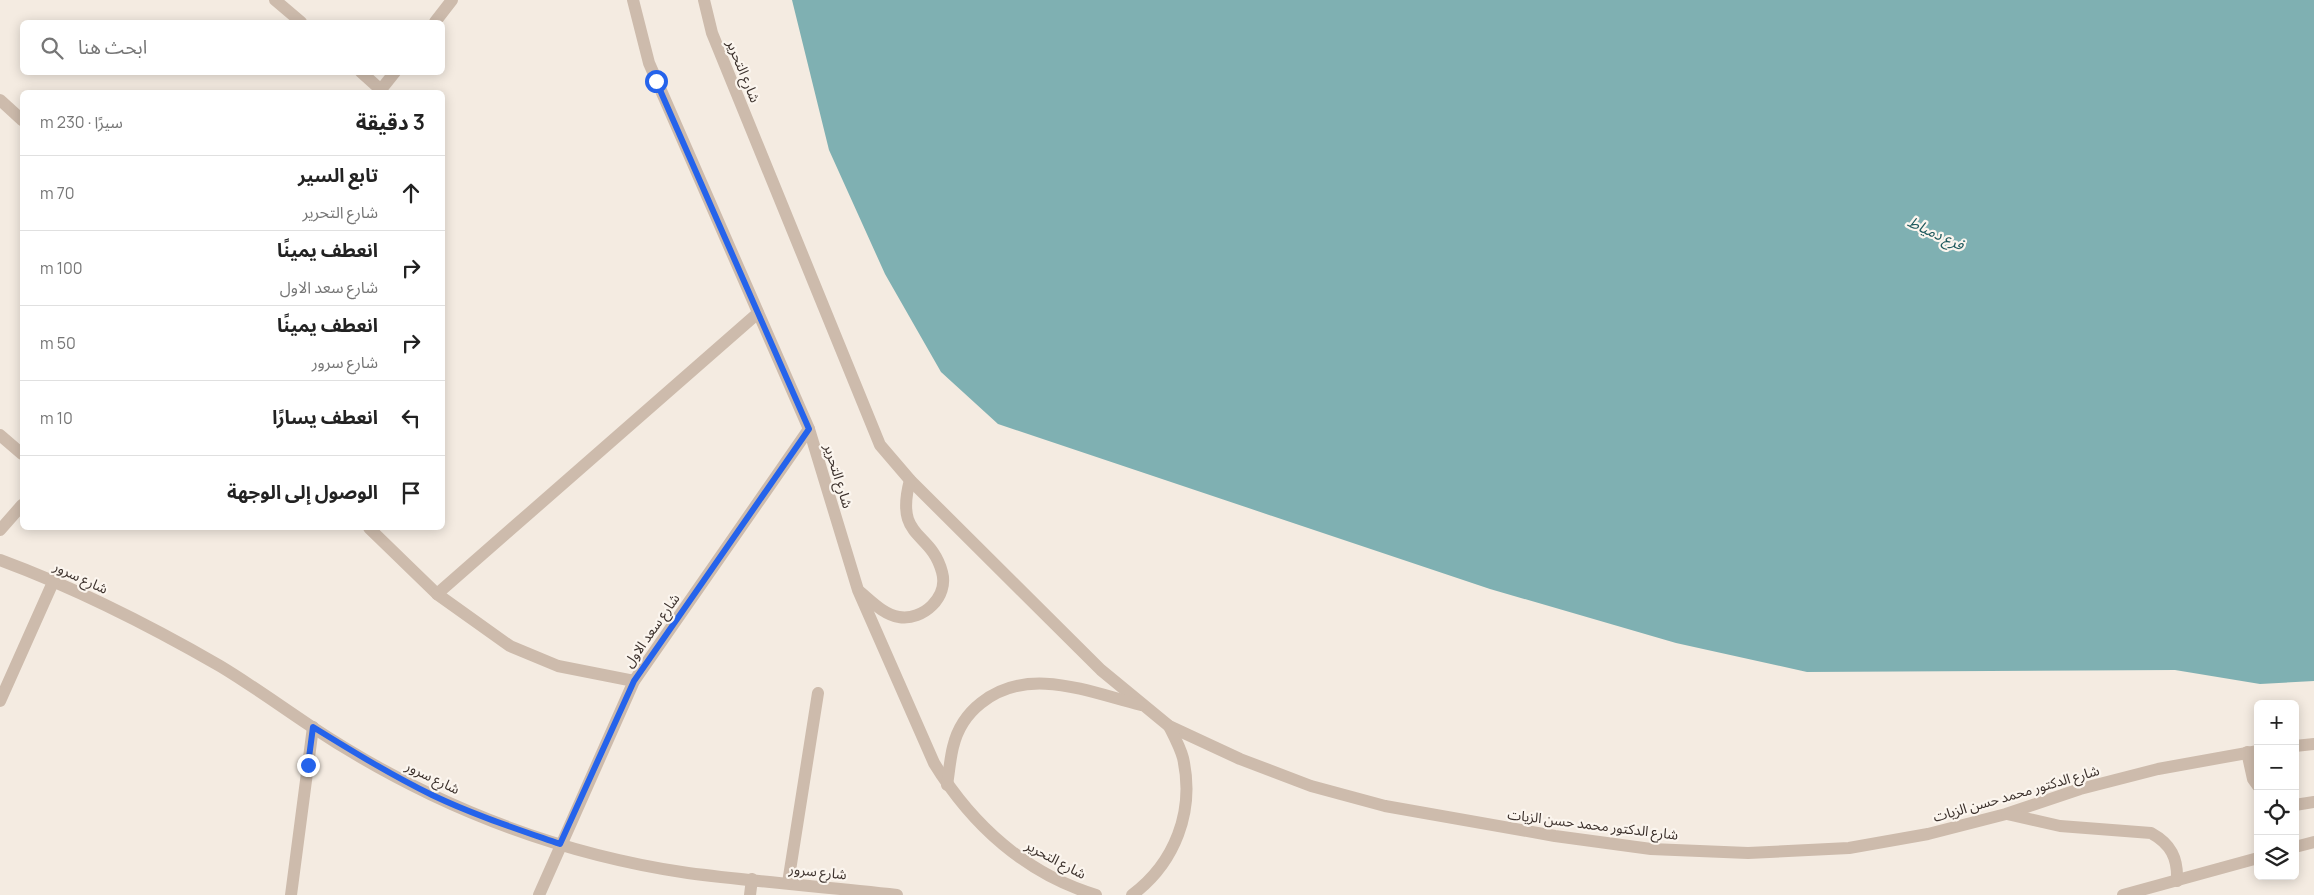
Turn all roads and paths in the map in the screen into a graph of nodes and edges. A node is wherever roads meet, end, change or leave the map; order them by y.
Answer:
1 (275, 0) edge
2 (452, 0) edge
3 (633, 0) edge
4 (704, 0) edge
5 (299, 20) edge
6 (437, 20) edge
7 (364, 75) edge
8 (393, 75) edge
9 (379, 90) edge
10 (381, 90) edge
11 (0, 100) edge
12 (20, 118) edge
13 (758, 313) junction
14 (809, 429) junction
15 (0, 435) edge
16 (20, 452) edge
17 (910, 480) junction
18 (20, 507) edge
19 (0, 530) edge
20 (371, 530) edge
21 (0, 560) edge
22 (54, 580) junction
23 (858, 590) junction
24 (437, 594) junction
25 (634, 681) junction
26 (818, 693) dead end
27 (0, 700) edge
28 (1143, 706) junction
29 (1170, 726) junction
30 (313, 727) junction
31 (2314, 744) edge
32 (2299, 746) edge
33 (2252, 751) edge
34 (2254, 779) edge
35 (948, 785) junction
36 (2314, 802) edge
37 (2299, 804) edge
38 (2006, 814) junction
39 (2314, 842) edge
40 (560, 844) junction
41 (2299, 846) edge
42 (2254, 859) edge
43 (752, 879) junction
44 (2177, 881) junction
45 (788, 883) junction
46 (291, 895) edge
47 (539, 895) edge
48 (750, 895) edge
49 (897, 895) edge
50 (1096, 895) edge
51 (1132, 895) edge
52 (2123, 895) edge

1 - 5 street
2 - 6 street
3 - 13 street, شارع التحرير
4 - 17 street, شارع التحرير
7 - 9 street
8 - 10 street
11 - 12 street
13 - 14 street, شارع التحرير
13 - 24 street
14 - 23 street, شارع التحرير
14 - 25 street, شارع سعد الاول
15 - 16 street
17 - 23 street
17 - 28 street, شارع التحرير
18 - 19 street
20 - 24 street
21 - 22 street, شارع سرور
22 - 27 street
22 - 30 street, شارع سرور
23 - 35 street, شارع التحرير
24 - 25 street
25 - 40 street, شارع سعد الاول
26 - 45 street
28 - 29 street, شارع التحرير
28 - 35 street
29 - 38 street, شارع الدكتور محمد حسن الزيات
29 - 51 street
30 - 40 street, شارع سرور
30 - 46 street
31 - 32 street
33 - 34 street
33 - 38 street, شارع الدكتور محمد حسن الزيات
35 - 50 street, شارع التحرير
36 - 37 street
38 - 44 street
39 - 41 street
40 - 43 street, شارع سرور
40 - 47 street, شارع سعد الاول
42 - 44 street
43 - 45 street, شارع سرور
43 - 48 street
44 - 52 street
45 - 49 street, شارع سرور

